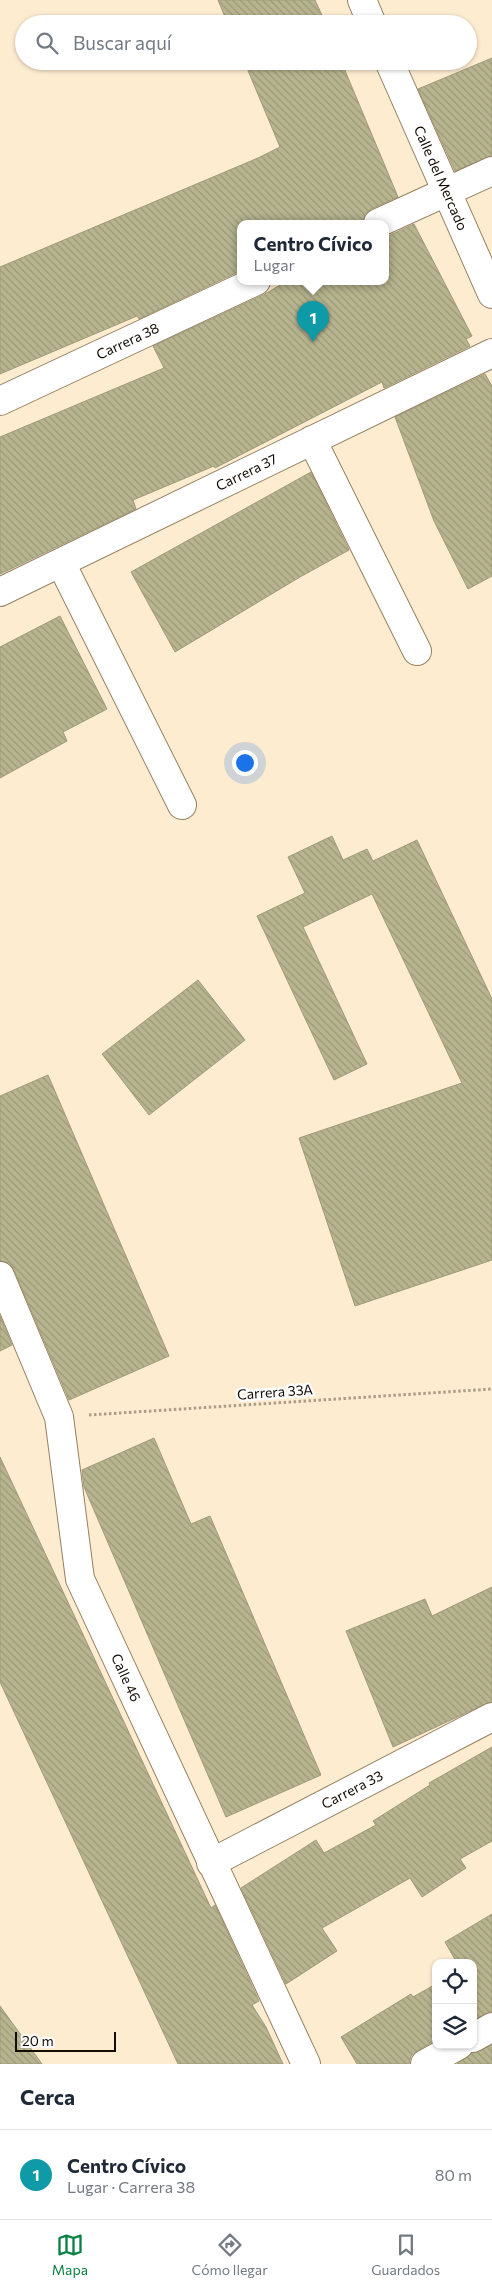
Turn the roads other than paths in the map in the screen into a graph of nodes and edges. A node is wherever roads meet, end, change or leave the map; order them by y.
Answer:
1 (362, 0) edge
2 (368, 15) edge
3 (393, 70) edge
4 (492, 171) edge
5 (446, 191) junction
6 (384, 220) edge
7 (247, 285) edge
8 (492, 294) edge
9 (492, 353) edge
10 (0, 401) edge
11 (312, 440) junction
12 (60, 563) junction
13 (0, 592) edge
14 (417, 651) dead end
15 (182, 804) dead end
16 (0, 1276) edge
17 (492, 1716) edge
18 (211, 1863) junction
19 (492, 2027) edge
20 (477, 2036) edge
21 (452, 2049) edge
22 (306, 2064) edge
23 (425, 2064) edge

1 - 2 street
3 - 5 street, Calle del Mercado
4 - 5 street
5 - 6 street
5 - 8 street, Calle del Mercado
7 - 10 street, Carrera 38
9 - 11 street, Carrera 37
11 - 12 street, Carrera 37
11 - 14 street
12 - 13 street, Carrera 37
12 - 15 street
16 - 18 street, Calle 46
17 - 18 street, Carrera 33
18 - 22 street, Calle 46
19 - 20 street
21 - 23 street

